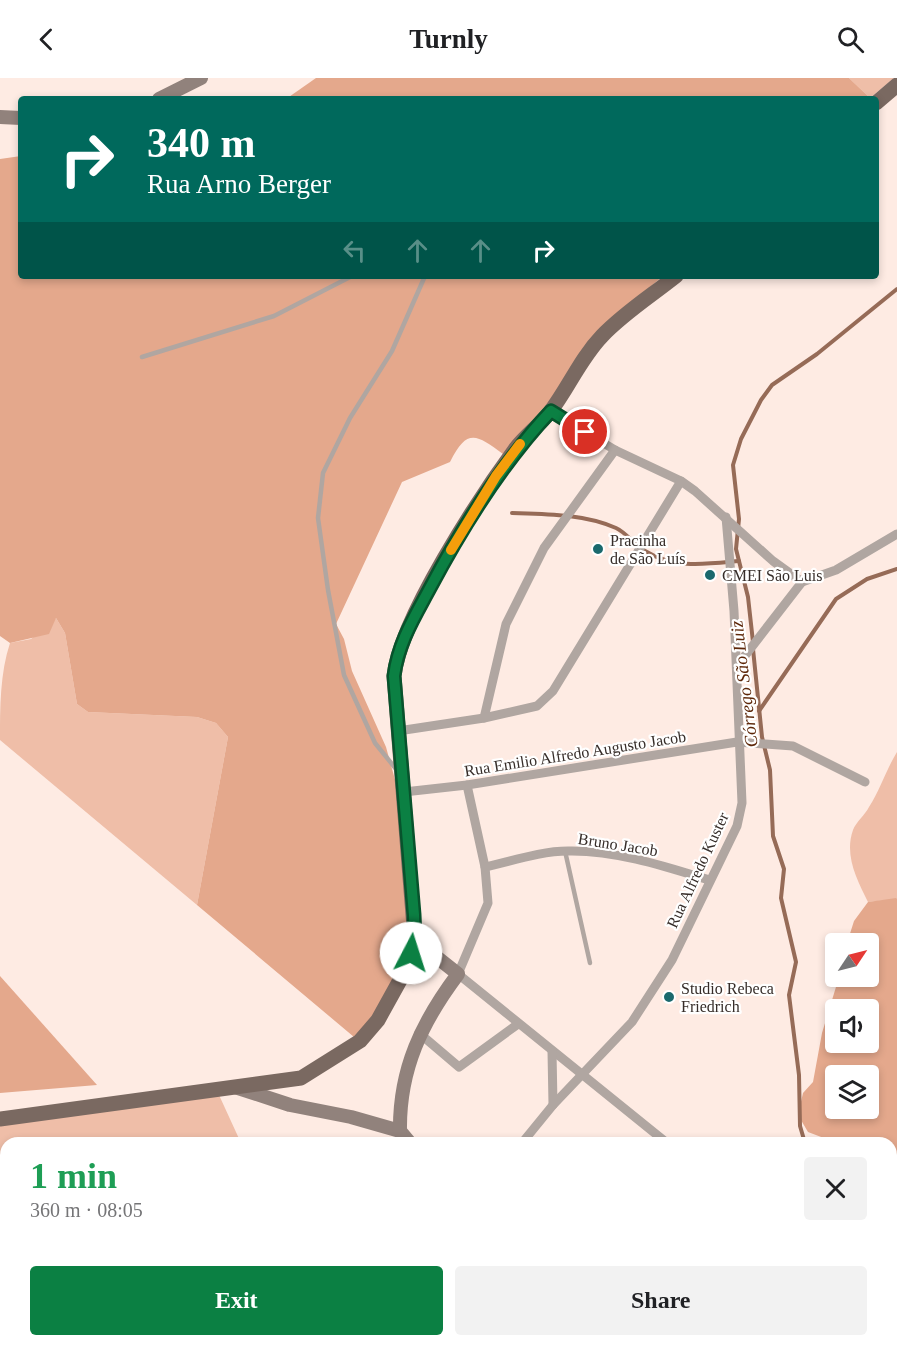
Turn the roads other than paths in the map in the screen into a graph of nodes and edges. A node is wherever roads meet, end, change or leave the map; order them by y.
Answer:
1 (201, 78) edge
2 (897, 86) edge
3 (165, 96) edge
4 (879, 101) edge
5 (0, 117) edge
6 (18, 118) edge
7 (346, 279) edge
8 (424, 279) edge
9 (672, 279) edge
10 (142, 357) dead end
11 (551, 411) junction
12 (615, 450) junction
13 (681, 481) junction
14 (726, 517) junction
15 (897, 534) edge
16 (802, 582) junction
17 (737, 666) junction
18 (484, 718) junction
19 (398, 731) junction
20 (737, 742) junction
21 (865, 782) dead end
22 (404, 785) junction
23 (467, 785) junction
24 (565, 851) junction
25 (485, 867) junction
26 (709, 880) junction
27 (415, 940) junction
28 (590, 963) dead end
29 (458, 974) junction
30 (518, 1024) junction
31 (419, 1033) junction
32 (552, 1051) junction
33 (581, 1074) junction
34 (231, 1086) junction
35 (553, 1105) junction
36 (0, 1119) edge
37 (400, 1131) junction
38 (405, 1137) edge
39 (527, 1137) edge
40 (660, 1137) edge

1 - 3 street
2 - 4 main road
5 - 6 street
7 - 10 lane
8 - 22 lane
9 - 11 main road
11 - 12 street
11 - 19 main road
12 - 13 street
12 - 18 street
13 - 14 street
13 - 18 street
14 - 16 street
14 - 17 street, Rua Alfredo Kuster
15 - 16 street
16 - 17 street
17 - 20 street, Rua Alfredo Kuster
18 - 19 street
19 - 22 main road
20 - 21 street, Rua Emilio Alfredo Augusto Jacob
20 - 23 street, Rua Emilio Alfredo Augusto Jacob
20 - 26 street, Rua Alfredo Kuster
22 - 23 street, Rua Emilio Alfredo Augusto Jacob
22 - 27 main road
23 - 25 street
24 - 25 street, Bruno Jacob
24 - 26 street, Bruno Jacob
24 - 28 lane
25 - 29 street
26 - 33 street, Rua Alfredo Kuster
27 - 29 street
27 - 34 main road
29 - 30 street
29 - 31 street
30 - 31 street
30 - 32 street
31 - 37 street
32 - 33 street
32 - 35 street
33 - 35 street, Rua Alfredo Kuster
33 - 40 street
34 - 36 main road
34 - 37 street
35 - 39 street, Rua Alfredo Kuster
37 - 38 street

